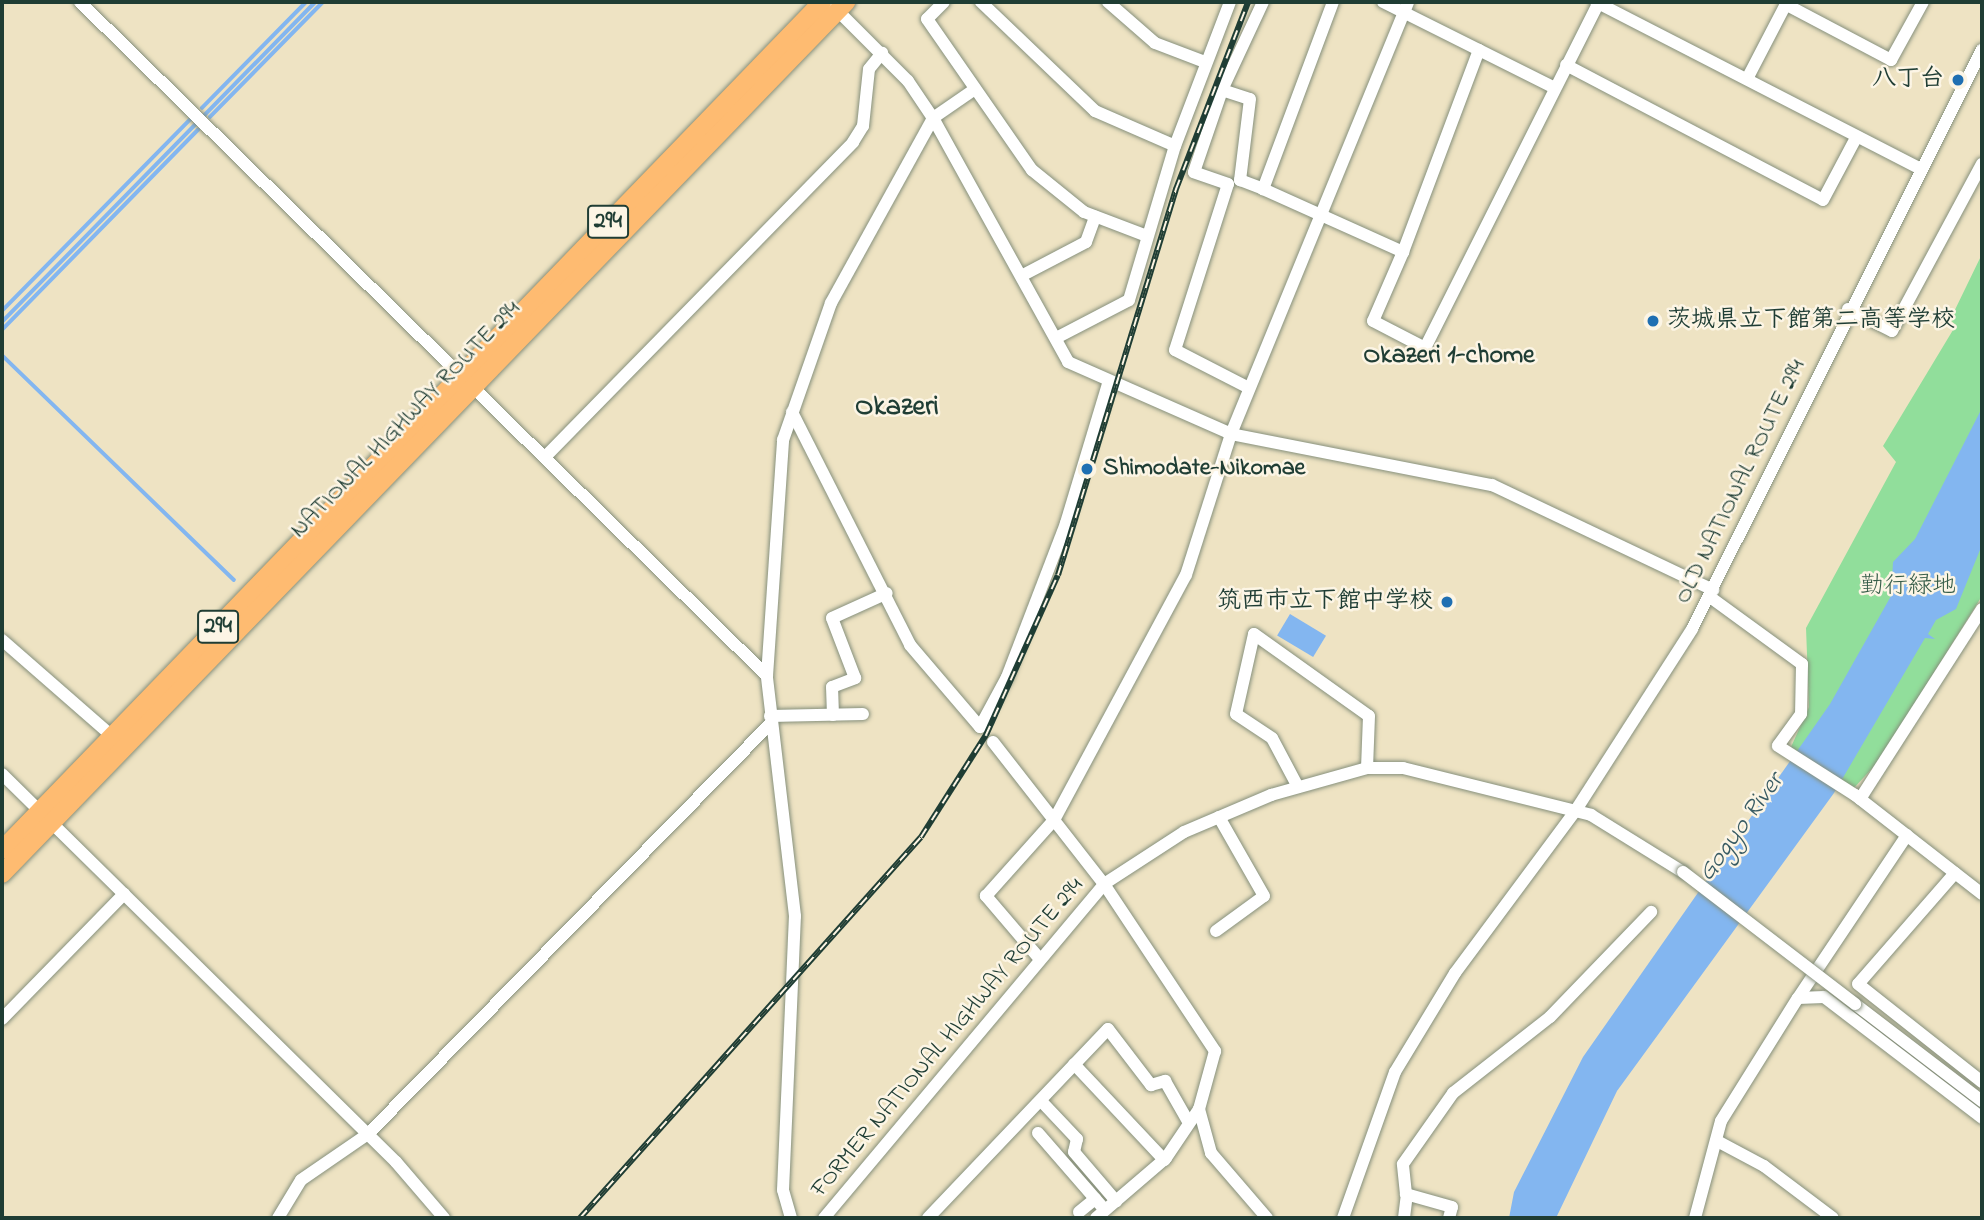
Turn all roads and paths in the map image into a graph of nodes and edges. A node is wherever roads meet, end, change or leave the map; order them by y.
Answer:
1 (80, 2) edge
2 (944, 2) edge
3 (981, 2) edge
4 (1108, 2) edge
5 (1230, 2) edge
6 (1263, 2) edge
7 (1333, 2) edge
8 (1383, 2) edge
9 (1598, 2) edge
10 (1923, 2) edge
11 (834, 4) edge
12 (1783, 4) edge
13 (1406, 7) edge
14 (1479, 50) junction
15 (1982, 50) edge
16 (881, 53) junction
17 (1205, 62) junction
18 (1566, 65) junction
19 (1747, 79) junction
20 (1555, 88) junction
21 (975, 89) junction
22 (1222, 90) junction
23 (933, 118) junction
24 (1857, 136) junction
25 (1175, 146) junction
26 (1982, 164) edge
27 (1921, 169) junction
28 (1234, 182) junction
29 (1263, 189) junction
30 (1095, 217) junction
31 (1321, 217) junction
32 (1147, 236) junction
33 (1404, 253) junction
34 (1023, 275) junction
35 (1848, 309) junction
36 (1058, 337) junction
37 (466, 381) junction
38 (1108, 384) junction
39 (1249, 388) junction
40 (792, 411) junction
41 (1231, 434) junction
42 (546, 456) junction
43 (887, 593) junction
44 (1711, 594) junction
45 (1982, 609) edge
46 (2, 640) edge
47 (767, 676) junction
48 (863, 714) dead end
49 (833, 715) junction
50 (771, 720) junction
51 (112, 736) junction
52 (993, 742) dead end
53 (1367, 768) junction
54 (2, 774) edge
55 (1298, 787) junction
56 (1855, 796) junction
57 (1576, 810) junction
58 (46, 817) junction
59 (1219, 817) junction
60 (1054, 820) junction
61 (1907, 835) junction
62 (2, 850) edge
63 (1955, 873) junction
64 (2, 874) edge
65 (1104, 884) junction
66 (124, 894) junction
67 (1982, 894) edge
68 (1651, 912) dead end
69 (1216, 931) dead end
70 (1040, 958) junction
71 (1858, 984) junction
72 (1824, 997) junction
73 (1798, 998) junction
74 (2, 1019) edge
75 (1074, 1064) junction
76 (1982, 1082) edge
77 (1982, 1101) edge
78 (1042, 1102) junction
79 (1199, 1109) junction
80 (1982, 1118) edge
81 (1189, 1123) junction
82 (1038, 1132) dead end
83 (368, 1134) junction
84 (1719, 1142) junction
85 (1164, 1160) junction
86 (1407, 1194) junction
87 (1095, 1199) junction
88 (1079, 1212) dead end
89 (1102, 1213) edge
90 (278, 1218) edge
91 (444, 1218) edge
92 (792, 1218) edge
93 (824, 1218) edge
94 (928, 1218) edge
95 (1267, 1218) edge
96 (1343, 1218) edge
97 (1404, 1218) edge
98 (1449, 1218) edge
99 (1695, 1218) edge
100 (1833, 1218) edge

1 - 37 street
2 - 21 street
3 - 25 street
4 - 17 street
5 - 17 street
6 - 22 street
7 - 29 street
8 - 13 street
9 - 18 street
9 - 19 street
10 - 12 street
11 - 16 street
11 - 37 highway, NATIONAL HIGHWAY ROUTE 294 / 294
12 - 19 street
13 - 14 street
13 - 31 street
14 - 20 street
14 - 33 street
15 - 27 street, OLD NATIONAL ROUTE 294
16 - 23 street
16 - 42 street
17 - 25 street
18 - 20 street
18 - 24 street
19 - 24 street
20 - 33 street
21 - 23 street
21 - 30 street
22 - 28 street
22 - 28 street
23 - 34 street
23 - 40 street
24 - 27 street
25 - 32 street
26 - 35 street
27 - 35 street, OLD NATIONAL ROUTE 294
28 - 29 street
28 - 39 street
29 - 31 street
30 - 32 street
30 - 34 street
31 - 33 street
31 - 39 street
32 - 36 street
34 - 36 street
35 - 44 street, OLD NATIONAL ROUTE 294
36 - 38 street
37 - 42 street
37 - 51 highway, NATIONAL HIGHWAY ROUTE 294 / 294
37 - 58 highway, NATIONAL HIGHWAY ROUTE 294 / 294
38 - 41 street
38 - 43 street
39 - 41 street
40 - 43 street
40 - 47 street
41 - 44 street
41 - 60 street
42 - 47 street
43 - 49 street
44 - 56 street
44 - 57 street, OLD NATIONAL ROUTE 294
45 - 56 street
46 - 51 street
47 - 50 street
48 - 49 street
49 - 50 street
50 - 83 street
50 - 92 street
51 - 58 highway, NATIONAL HIGHWAY ROUTE 294 / 294
52 - 60 street
53 - 55 street, FORMER NATIONAL HIGHWAY ROUTE 294
53 - 55 street
53 - 57 street, FORMER NATIONAL HIGHWAY ROUTE 294
54 - 58 street
55 - 59 street, FORMER NATIONAL HIGHWAY ROUTE 294
56 - 61 street
57 - 77 street, FORMER NATIONAL HIGHWAY ROUTE 294, bridge
57 - 96 street, OLD NATIONAL ROUTE 294
58 - 62 highway, NATIONAL HIGHWAY ROUTE 294 / 294
58 - 64 highway, NATIONAL HIGHWAY ROUTE 294 / 294
58 - 66 street
59 - 65 street, FORMER NATIONAL HIGHWAY ROUTE 294
59 - 69 street
60 - 65 street
60 - 70 street
61 - 63 street
61 - 73 street
63 - 67 street
63 - 71 street
65 - 70 street, FORMER NATIONAL HIGHWAY ROUTE 294
65 - 79 street
66 - 74 street
66 - 83 street
68 - 86 street
70 - 93 street, FORMER NATIONAL HIGHWAY ROUTE 294
71 - 72 street
71 - 76 street
72 - 73 street
72 - 80 street
73 - 84 street
75 - 78 street
75 - 81 street
75 - 85 street
78 - 89 street
78 - 94 street
79 - 81 street
79 - 95 street
81 - 85 street
82 - 87 street
83 - 90 street
83 - 91 street
84 - 99 street
84 - 100 street
85 - 89 street
86 - 97 street
86 - 98 street
87 - 88 street
87 - 89 street

